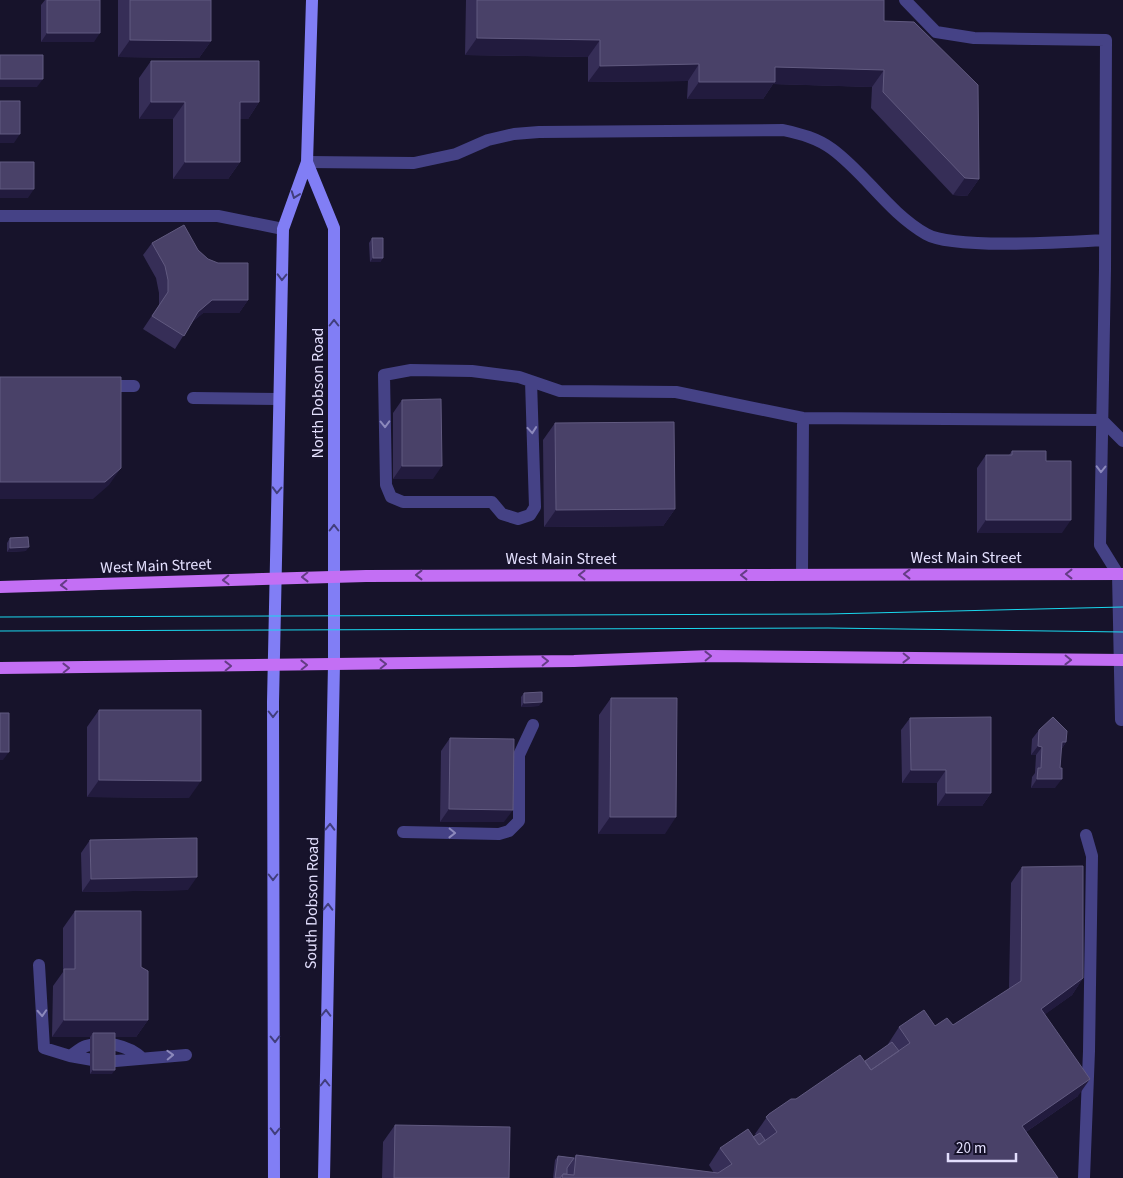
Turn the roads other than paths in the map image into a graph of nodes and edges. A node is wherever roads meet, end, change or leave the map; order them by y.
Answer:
1 (312, 0) edge
2 (905, 0) edge
3 (307, 162) junction
4 (0, 216) edge
5 (283, 229) junction
6 (1104, 240) junction
7 (531, 381) junction
8 (86, 386) edge
9 (134, 386) dead end
10 (192, 398) dead end
11 (279, 399) junction
12 (803, 418) junction
13 (1102, 420) junction
14 (1123, 441) edge
15 (1121, 571) edge
16 (802, 574) junction
17 (334, 577) junction
18 (275, 578) junction
19 (0, 587) edge
20 (334, 629) joint
21 (1122, 660) edge
22 (334, 664) junction
23 (274, 665) junction
24 (0, 668) edge
25 (1121, 720) dead end
26 (533, 725) dead end
27 (403, 832) dead end
28 (1086, 835) dead end
29 (39, 965) dead end
30 (186, 1055) dead end
31 (70, 1056) junction
32 (142, 1058) junction
33 (274, 1178) edge
34 (324, 1178) edge
35 (1084, 1178) edge

1 - 3 main road, North Dobson Road
2 - 6 lane
3 -> 5 main road, North Dobson Road
3 - 6 lane
17 -> 3 main road, North Dobson Road
4 - 5 lane
5 -> 11 main road, North Dobson Road
6 - 13 lane
7 - 7 lane
7 - 12 lane
8 - 9 lane
10 - 11 lane
11 -> 18 main road, North Dobson Road
12 - 13 lane
12 - 16 lane
13 - 14 lane
13 -> 15 lane
15 -> 16 main road, West Main Street
15 - 21 lane
16 -> 17 main road, West Main Street
17 -> 18 main road, West Main Street
17 - 20 main road, North Dobson Road
18 -> 19 main road, West Main Street
18 - 23 main road, North Dobson Road
20 - 22 main road, South Dobson Road
22 -> 21 main road
21 - 25 lane
23 -> 22 main road
34 -> 22 main road, South Dobson Road
24 -> 23 main road
23 -> 33 main road
27 -> 26 lane
28 - 35 lane
29 -> 31 lane
32 -> 30 lane
31 - 32 lane
31 - 32 lane

